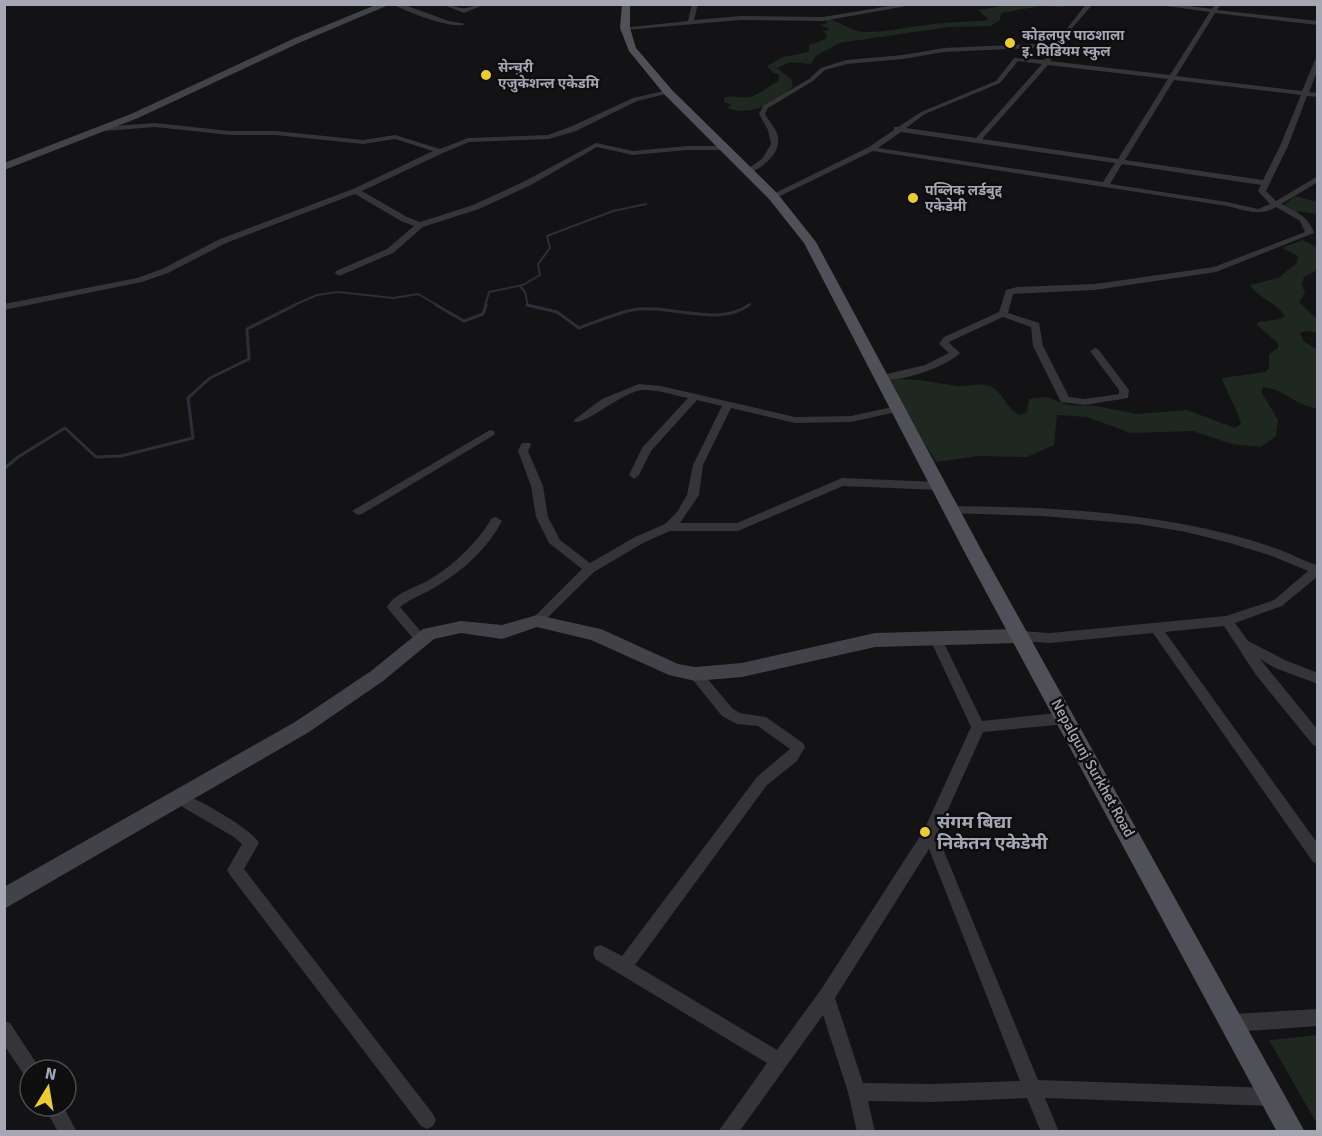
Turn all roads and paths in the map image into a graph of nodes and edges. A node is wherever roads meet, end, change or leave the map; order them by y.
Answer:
1 (387, 4) edge
2 (394, 4) edge
3 (444, 4) edge
4 (483, 4) edge
5 (626, 4) edge
6 (694, 4) edge
7 (915, 4) edge
8 (1090, 4) edge
9 (1155, 4) edge
10 (1218, 4) edge
11 (1213, 12) junction
12 (690, 23) junction
13 (1317, 23) edge
14 (463, 24) dead end
15 (625, 28) junction
16 (1058, 45) junction
17 (1317, 60) edge
18 (1047, 61) junction
19 (1173, 77) junction
20 (668, 92) junction
21 (1306, 94) junction
22 (1317, 95) edge
23 (104, 129) junction
24 (897, 129) junction
25 (978, 140) junction
26 (722, 148) junction
27 (872, 149) junction
28 (440, 151) junction
29 (1119, 161) junction
30 (4, 167) edge
31 (748, 171) junction
32 (1317, 178) edge
33 (1265, 183) junction
34 (1106, 184) junction
35 (356, 191) junction
36 (773, 196) junction
37 (1274, 205) junction
38 (420, 225) junction
39 (339, 273) dead end
40 (4, 307) edge
41 (1003, 314) junction
42 (1095, 351) dead end
43 (883, 381) junction
44 (694, 398) junction
45 (728, 404) junction
46 (896, 407) junction
47 (579, 420) dead end
48 (490, 433) dead end
49 (526, 445) dead end
50 (634, 475) dead end
51 (938, 486) junction
52 (951, 510) junction
53 (358, 511) dead end
54 (496, 522) dead end
55 (669, 527) junction
56 (590, 569) junction
57 (1317, 569) edge
58 (537, 621) junction
59 (1227, 621) junction
60 (1156, 628) junction
61 (1020, 636) junction
62 (935, 637) junction
63 (422, 640) junction
64 (1243, 644) junction
65 (695, 674) junction
66 (1317, 679) edge
67 (1066, 718) junction
68 (978, 727) junction
69 (1317, 741) edge
70 (179, 798) junction
71 (930, 834) junction
72 (1317, 857) edge
73 (4, 899) edge
74 (601, 953) dead end
75 (624, 967) junction
76 (826, 997) junction
77 (1317, 1017) edge
78 (1234, 1023) junction
79 (4, 1029) edge
80 (23, 1058) edge
81 (779, 1061) junction
82 (1034, 1089) junction
83 (857, 1092) junction
84 (1273, 1097) junction
85 (60, 1118) edge
86 (427, 1120) dead end
87 (68, 1131) edge
88 (727, 1131) edge
89 (866, 1131) edge
90 (1050, 1131) edge
91 (1292, 1131) edge

1 - 23 street
2 - 14 street
3 - 4 street
5 - 15 main road
6 - 12 street
7 - 12 street
8 - 16 street
9 - 11 street
10 - 11 street
11 - 13 street
11 - 19 street
12 - 15 street
15 - 20 main road, Nepalgunj Surkhet Road
16 - 18 street
16 - 31 street
17 - 21 street
18 - 19 street
18 - 24 street
18 - 25 street
19 - 21 street
19 - 29 street
20 - 26 main road, Nepalgunj Surkhet Road
20 - 28 street
21 - 22 street
21 - 33 street
23 - 28 street
23 - 30 street
24 - 25 street
24 - 27 street
25 - 29 street
26 - 31 main road, Nepalgunj Surkhet Road
26 - 38 street
27 - 34 street
27 - 36 street
28 - 35 street
29 - 33 street
29 - 34 street
31 - 36 main road, Nepalgunj Surkhet Road
32 - 37 street
33 - 37 street
34 - 37 street
35 - 38 street
35 - 40 street
36 - 43 main road, Nepalgunj Surkhet Road
37 - 41 street
38 - 39 street
41 - 42 street
41 - 43 street
43 - 46 main road, Nepalgunj Surkhet Road
44 - 45 street
44 - 47 street
44 - 50 street
45 - 46 street
45 - 55 street
46 - 51 main road, Nepalgunj Surkhet Road
48 - 53 street
49 - 56 street
51 - 52 main road, Nepalgunj Surkhet Road
51 - 55 street
52 - 57 street
52 - 61 main road, Nepalgunj Surkhet Road
54 - 63 street
55 - 56 street
56 - 58 street
57 - 59 street
58 - 63 street
58 - 65 street
59 - 60 street
59 - 64 street
60 - 61 street
60 - 72 street
61 - 62 street
61 - 67 main road, Nepalgunj Surkhet Road
62 - 65 street
62 - 68 street
63 - 70 street
64 - 66 street
64 - 69 street
65 - 75 street
67 - 68 street
67 - 78 main road, Nepalgunj Surkhet Road
68 - 71 street
70 - 73 street
70 - 86 street
71 - 76 street
71 - 82 street
74 - 75 street
75 - 81 street
76 - 81 street
76 - 83 street
77 - 78 street
78 - 84 main road, Nepalgunj Surkhet Road
79 - 80 street
81 - 88 street
82 - 83 street
82 - 84 street
82 - 90 street
83 - 89 street
84 - 91 main road, Nepalgunj Surkhet Road
85 - 87 street

